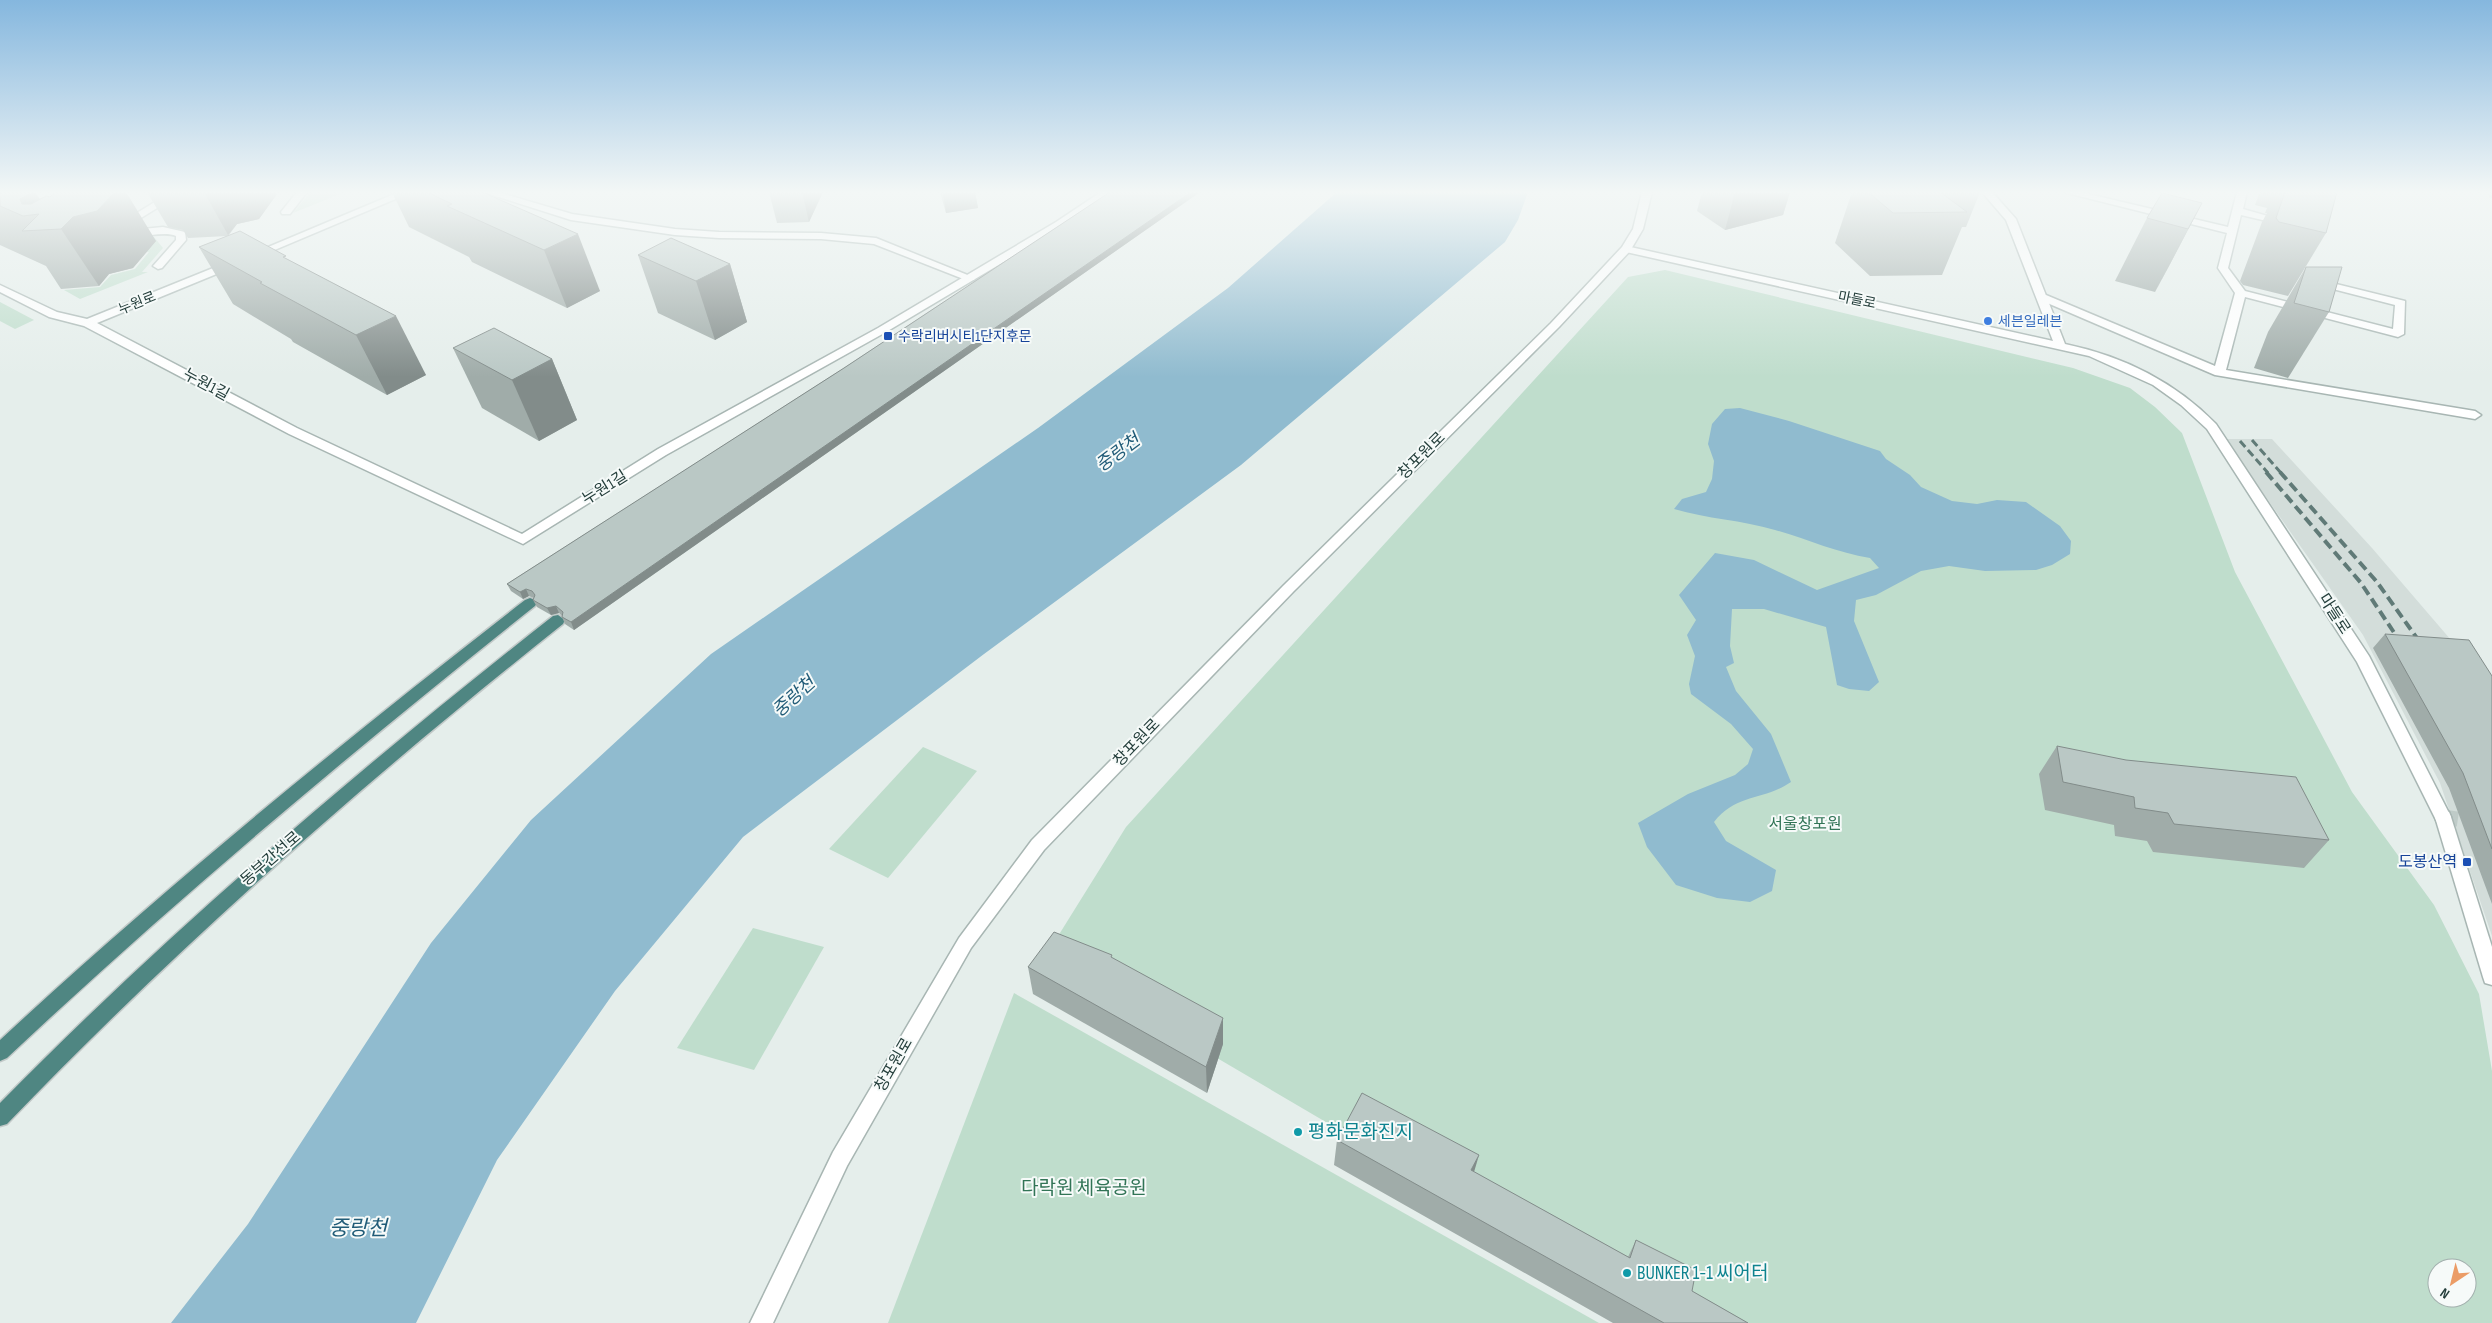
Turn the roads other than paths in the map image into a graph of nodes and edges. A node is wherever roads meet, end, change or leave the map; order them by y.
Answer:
1 (169, 254) edge
2 (257, 254) edge
3 (908, 254) edge
4 (1010, 254) edge
5 (1622, 254) edge
6 (1647, 254) edge
7 (2025, 254) edge
8 (2226, 254) edge
9 (158, 266) dead end
10 (970, 278) junction
11 (0, 288) edge
12 (2241, 293) junction
13 (2042, 296) junction
14 (2317, 303) junction
15 (88, 323) junction
16 (2060, 345) junction
17 (2219, 372) junction
18 (2475, 415) dead end
19 (530, 603) dead end
20 (558, 620) dead end
21 (2492, 977) edge
22 (0, 1052) edge
23 (0, 1117) edge
24 (761, 1323) edge

1 - 9 street
2 - 15 street, 누원로
3 - 10 street
4 - 10 street, 누원1길
5 - 24 street, 창포원로
6 - 16 street, 마들로
7 - 13 street
8 - 12 street
10 - 15 street, 누원1길
11 - 15 street
12 - 14 street
12 - 17 street
13 - 16 street
13 - 17 street
14 - 14 street
16 - 21 street, 마들로
17 - 18 street
19 - 22 highway
20 - 23 highway, 동부간선로

